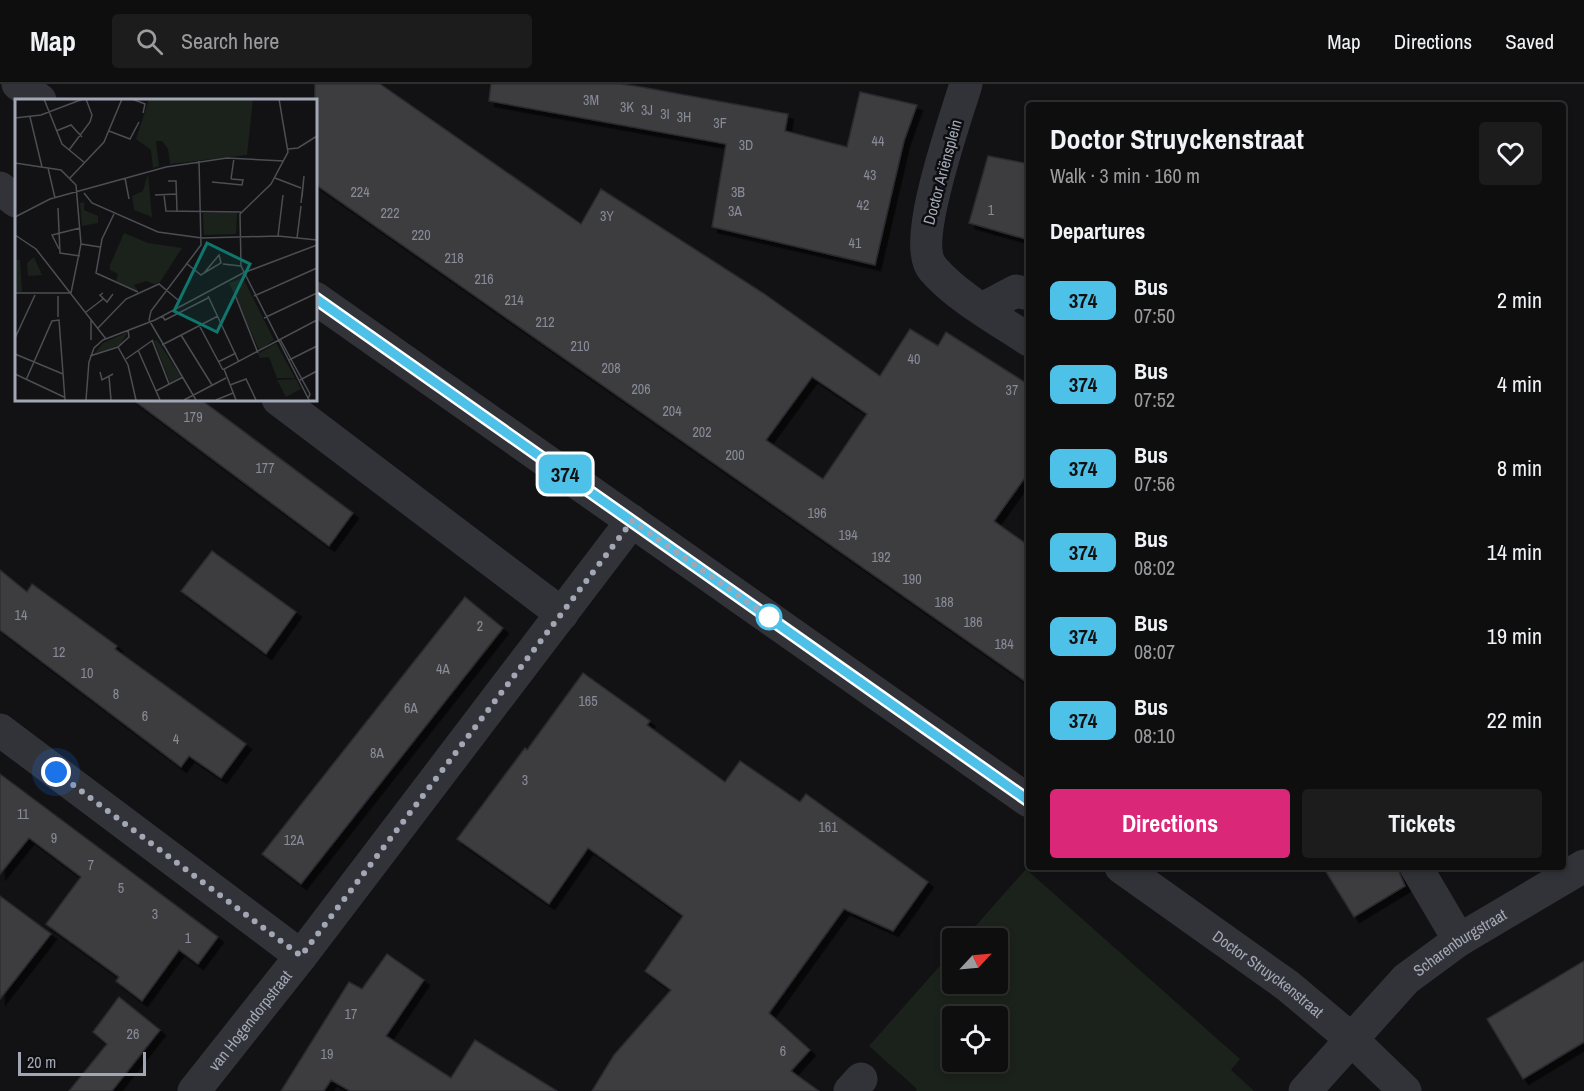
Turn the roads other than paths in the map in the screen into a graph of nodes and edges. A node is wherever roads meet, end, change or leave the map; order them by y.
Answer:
1 (18, 84) edge
2 (966, 84) edge
3 (39, 99) edge
4 (0, 188) edge
5 (15, 200) edge
6 (1026, 293) edge
7 (316, 299) edge
8 (982, 309) junction
9 (1026, 338) edge
10 (279, 400) edge
11 (632, 521) junction
12 (562, 614) junction
13 (0, 730) edge
14 (1026, 799) edge
15 (1584, 866) edge
16 (1125, 870) edge
17 (1418, 870) edge
18 (1459, 940) junction
19 (301, 956) junction
20 (1350, 1038) junction
21 (194, 1091) edge
22 (1305, 1091) edge
23 (1406, 1091) edge

1 - 3 street
2 - 8 street, Doctor Ariënsplein
4 - 5 street
6 - 8 street
7 - 11 street
8 - 9 street, Doctor Ariënsplein
10 - 12 street
11 - 12 street, van Hogendorpstraat
11 - 14 street
12 - 19 street, van Hogendorpstraat
13 - 19 street
15 - 18 street, Scharenburgstraat
16 - 20 street, Doctor Struyckenstraat
17 - 18 street
18 - 20 street, Scharenburgstraat
19 - 21 street, van Hogendorpstraat
20 - 22 street, Scharenburgstraat
20 - 23 street, Doctor Struyckenstraat

